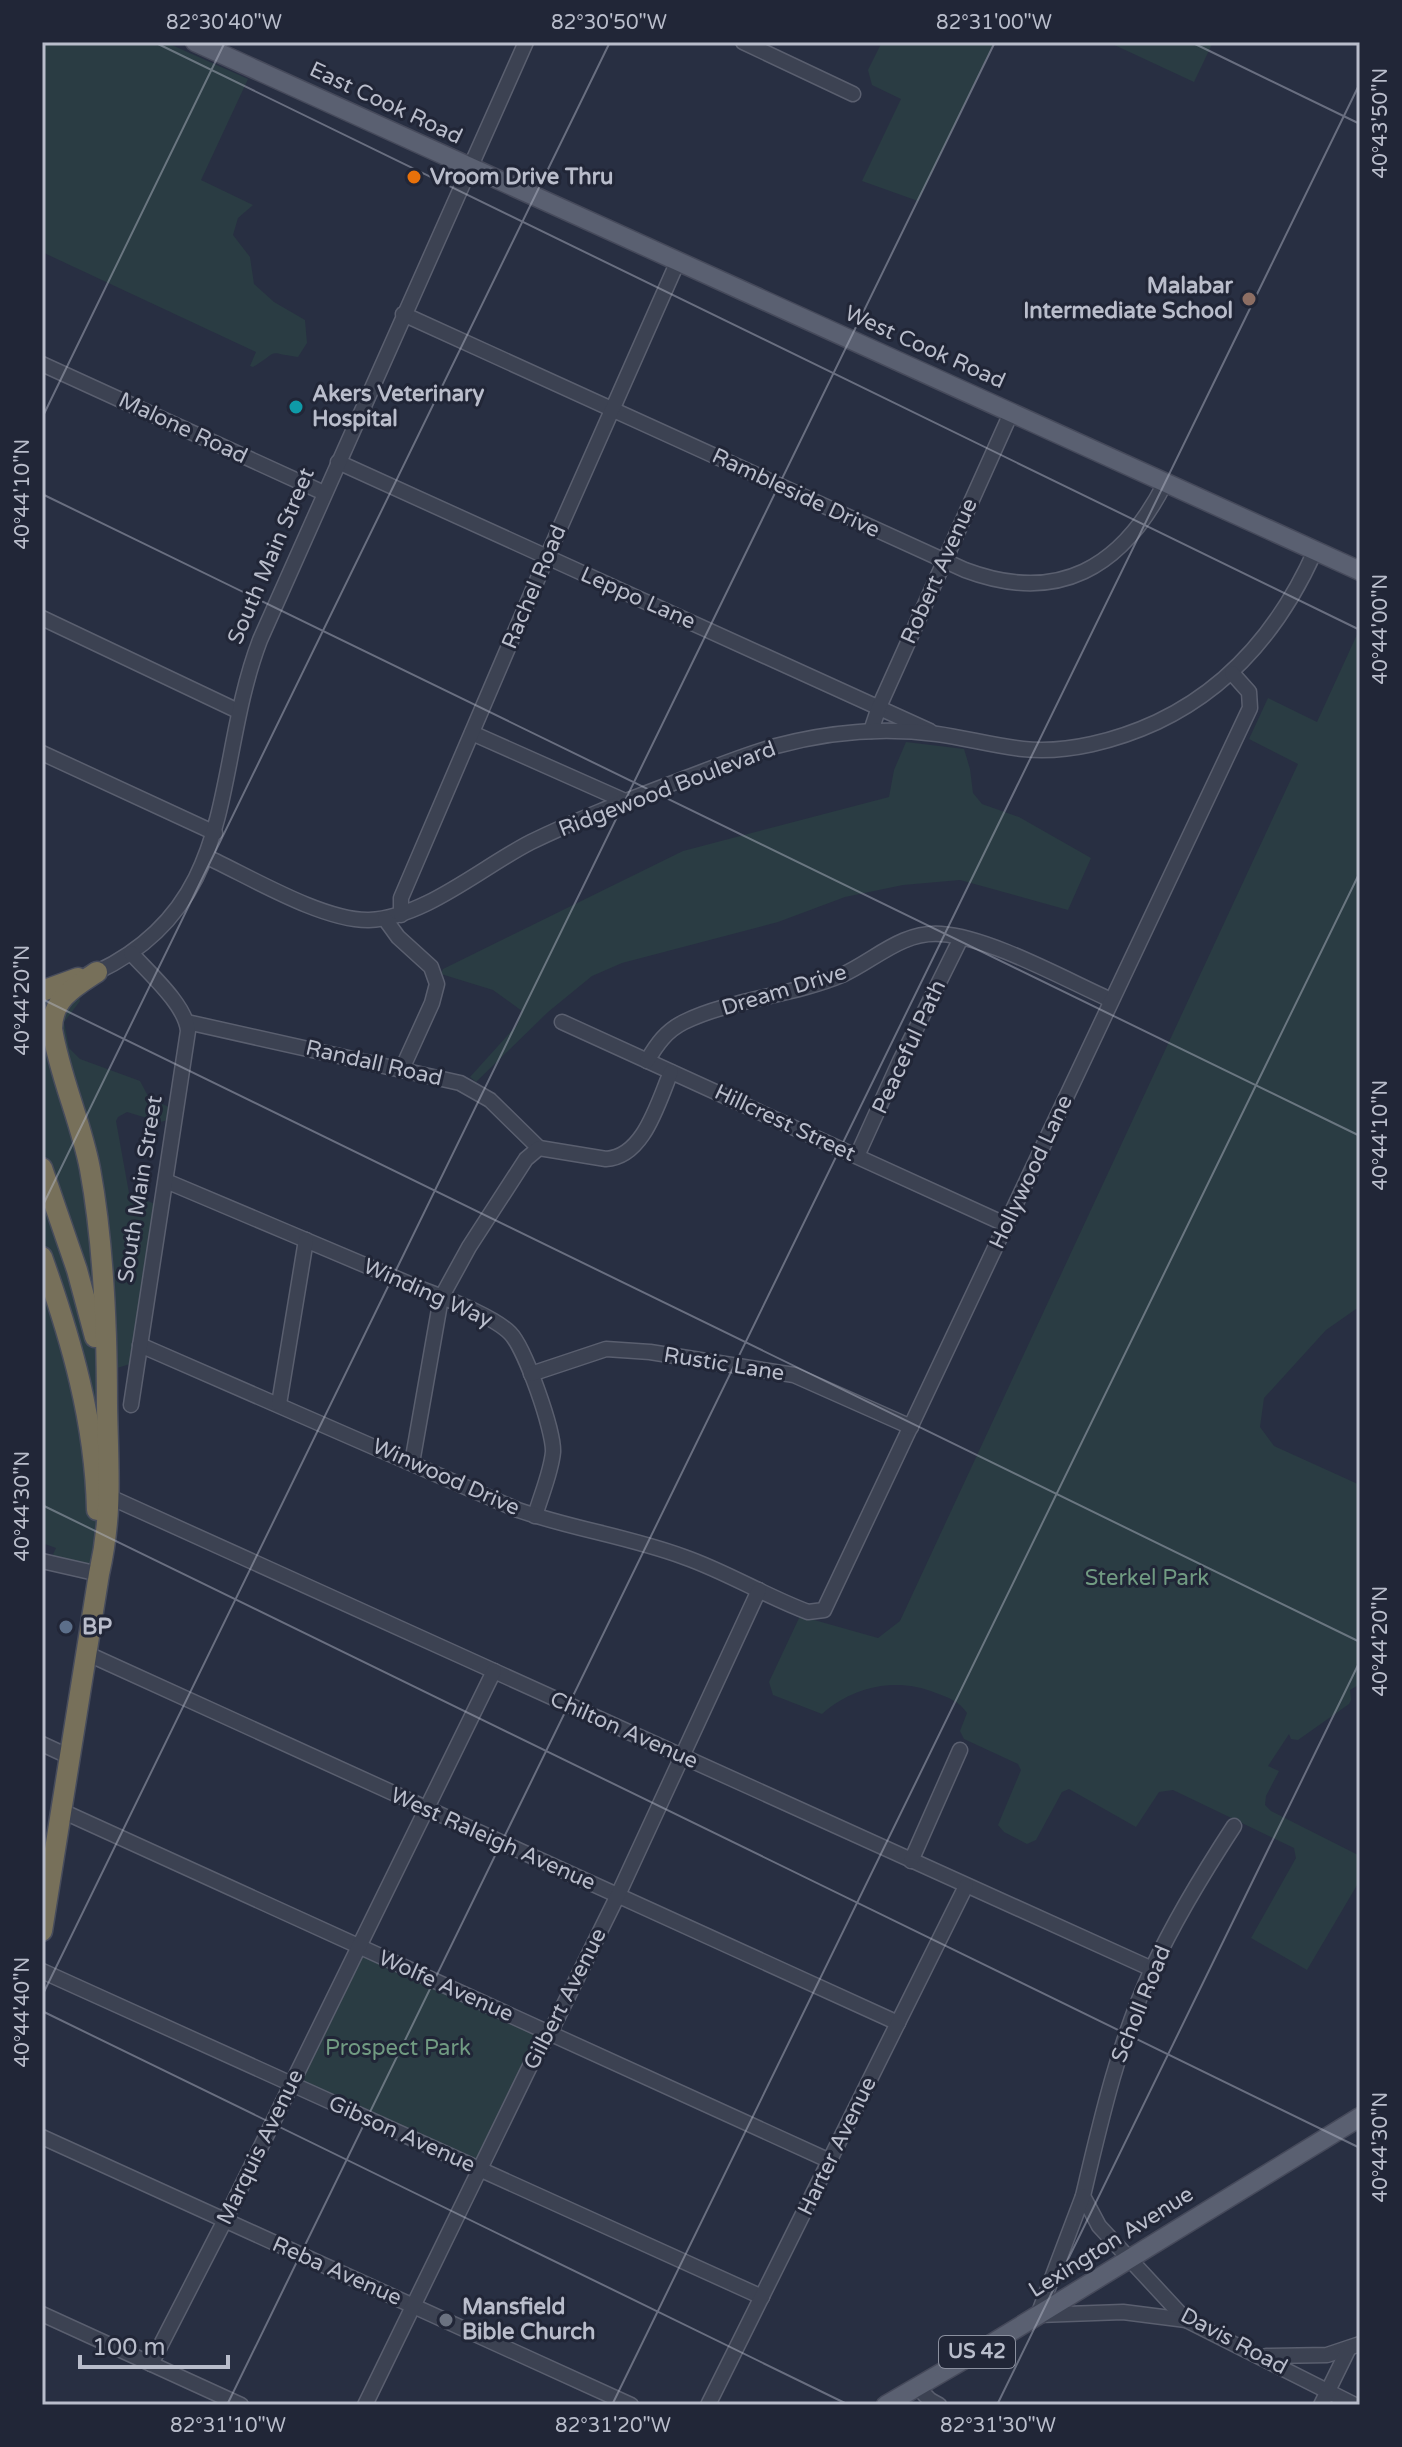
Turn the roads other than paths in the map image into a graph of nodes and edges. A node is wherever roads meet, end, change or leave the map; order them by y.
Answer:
1 (195, 42) edge
2 (526, 42) edge
3 (743, 42) edge
4 (853, 94) dead end
5 (469, 168) junction
6 (678, 261) junction
7 (403, 314) junction
8 (42, 364) edge
9 (613, 409) junction
10 (1011, 413) junction
11 (338, 462) junction
12 (1165, 483) junction
13 (324, 493) junction
14 (1315, 551) junction
15 (547, 557) junction
16 (944, 560) junction
17 (1360, 571) edge
18 (42, 618) edge
19 (1232, 673) junction
20 (879, 707) junction
21 (238, 711) junction
22 (871, 731) junction
23 (472, 733) junction
24 (938, 734) junction
25 (42, 753) edge
26 (625, 801) junction
27 (215, 833) junction
28 (207, 857) junction
29 (401, 915) junction
30 (385, 919) junction
31 (961, 938) junction
32 (131, 953) junction
33 (97, 972) junction
34 (42, 991) edge
35 (1111, 1000) junction
36 (187, 1022) junction
37 (562, 1022) dead end
38 (647, 1061) junction
39 (402, 1069) junction
40 (671, 1072) junction
41 (539, 1148) junction
42 (857, 1156) junction
43 (42, 1168) edge
44 (166, 1181) junction
45 (1007, 1225) junction
46 (306, 1240) junction
47 (42, 1257) edge
48 (441, 1298) junction
49 (140, 1345) junction
50 (531, 1374) junction
51 (279, 1404) junction
52 (131, 1405) dead end
53 (107, 1408) junction
54 (911, 1427) junction
55 (412, 1463) junction
56 (103, 1494) junction
57 (535, 1516) junction
58 (42, 1561) edge
59 (99, 1574) junction
60 (759, 1590) junction
61 (88, 1654) junction
62 (494, 1671) junction
63 (42, 1744) edge
64 (960, 1750) dead end
65 (70, 1757) junction
66 (682, 1757) junction
67 (427, 1809) junction
68 (62, 1811) junction
69 (1234, 1826) dead end
70 (911, 1861) junction
71 (966, 1886) junction
72 (618, 1895) junction
73 (43, 1921) edge
74 (360, 1947) junction
75 (1152, 1969) junction
76 (42, 1971) edge
77 (898, 2023) junction
78 (550, 2033) junction
79 (291, 2083) junction
80 (1360, 2117) edge
81 (42, 2137) edge
82 (830, 2161) junction
83 (481, 2169) junction
84 (1083, 2196) junction
85 (225, 2220) junction
86 (1128, 2259) junction
87 (762, 2297) junction
88 (414, 2306) junction
89 (42, 2314) edge
90 (1038, 2315) junction
91 (1186, 2320) junction
92 (1354, 2347) edge
93 (1262, 2356) junction
94 (151, 2364) junction
95 (917, 2387) junction
96 (1325, 2398) edge
97 (241, 2405) edge
98 (365, 2405) edge
99 (631, 2405) edge
100 (708, 2405) edge
101 (886, 2405) edge
102 (939, 2405) edge
103 (1355, 2405) edge

1 - 5 main road, East Cook Road
2 - 5 street, South Main Street
3 - 4 street
5 - 6 main road, West Cook Road
5 - 7 street, South Main Street
6 - 9 street, Rachel Road
6 - 10 main road, West Cook Road
7 - 9 street, Rambleside Drive
7 - 11 street, South Main Street
8 - 13 street, Malone Road
9 - 15 street, Rachel Road
9 - 16 street, Rambleside Drive
10 - 12 main road, West Cook Road
10 - 16 street, Robert Avenue
11 - 13 street, South Main Street
11 - 15 street, Leppo Lane
12 - 14 main road, West Cook Road
12 - 16 street, Rambleside Drive
13 - 21 street, South Main Street
14 - 17 main road, West Cook Road
14 - 19 street, Ridgewood Boulevard
15 - 20 street, Leppo Lane
15 - 23 street, Rachel Road
16 - 20 street, Robert Avenue
18 - 21 street
19 - 24 street, Ridgewood Boulevard
19 - 35 street, Hollywood Lane
20 - 22 street, Robert Avenue
20 - 24 street, Leppo Lane
21 - 27 street, South Main Street
22 - 24 street, Ridgewood Boulevard
22 - 26 street, Ridgewood Boulevard
23 - 26 street
23 - 29 street, Rachel Road
25 - 27 street
26 - 29 street, Ridgewood Boulevard
27 - 28 street, South Main Street
28 - 30 street, Ridgewood Boulevard
28 - 32 street, South Main Street
29 - 30 street, Ridgewood Boulevard
30 - 39 street
31 - 35 street, Dream Drive
31 - 38 street, Dream Drive
31 - 42 street, Peaceful Path
32 - 33 street, South Main Street
32 - 36 street
33 - 34 highway
33 - 53 highway
35 - 45 street, Hollywood Lane
36 - 39 street, Randall Road
36 - 44 street, South Main Street
37 - 38 street, Hillcrest Street
38 - 40 street, Hillcrest Street
39 - 41 street, Randall Road
40 - 41 street
40 - 42 street, Hillcrest Street
41 - 48 street
42 - 45 street, Hillcrest Street
43 - 53 highway
44 - 46 street, Winding Way
44 - 49 street, South Main Street
45 - 54 street, Hollywood Lane
46 - 48 street, Winding Way
46 - 51 street
47 - 56 highway
48 - 50 street, Winding Way
48 - 55 street
49 - 51 street, Winwood Drive
49 - 52 street, South Main Street
50 - 54 street, Rustic Lane
50 - 57 street, Winding Way
51 - 55 street, Winwood Drive
53 - 56 highway
54 - 60 street, Hollywood Lane
55 - 57 street, Winwood Drive
56 - 59 highway
56 - 62 street, Chilton Avenue
57 - 60 street, Winwood Drive
58 - 59 street
59 - 61 highway
60 - 66 street, Gilbert Avenue
61 - 65 highway
61 - 67 street, West Raleigh Avenue
62 - 66 street, Chilton Avenue
62 - 67 street, Marquis Avenue
63 - 65 street
64 - 70 street
65 - 68 highway
66 - 70 street, Chilton Avenue
66 - 72 street, Gilbert Avenue
67 - 72 street, West Raleigh Avenue
67 - 74 street, Marquis Avenue
68 - 73 highway
68 - 74 street, Wolfe Avenue
69 - 75 street, Scholl Road
70 - 71 street, Chilton Avenue
71 - 75 street, Chilton Avenue
71 - 77 street, Harter Avenue
72 - 77 street, West Raleigh Avenue
72 - 78 street, Gilbert Avenue
74 - 78 street, Wolfe Avenue
74 - 79 street, Marquis Avenue
75 - 84 street, Scholl Road
76 - 79 street, Gibson Avenue
77 - 82 street, Harter Avenue
78 - 82 street, Wolfe Avenue
78 - 83 street, Gilbert Avenue
79 - 83 street, Gibson Avenue
79 - 85 street, Marquis Avenue
80 - 86 main road, Lexington Avenue / US 42
81 - 85 street, Reba Avenue
82 - 87 street, Harter Avenue
83 - 87 street, Gibson Avenue
83 - 88 street, Gilbert Avenue
84 - 86 street
84 - 90 street, Scholl Road
85 - 88 street, Reba Avenue
85 - 94 street, Marquis Avenue
86 - 90 main road, Lexington Avenue / US 42
86 - 91 street, Davis Road
87 - 100 street, Harter Avenue
88 - 98 street, Gilbert Avenue
88 - 99 street, Reba Avenue
89 - 94 street
90 - 91 street
90 - 95 main road, Lexington Avenue / US 42
91 - 93 street, Davis Road
92 - 93 street
92 - 96 street
93 - 96 street, Davis Road
94 - 97 street
95 - 101 main road, Lexington Avenue / US 42
95 - 102 street
96 - 103 street, Davis Road

